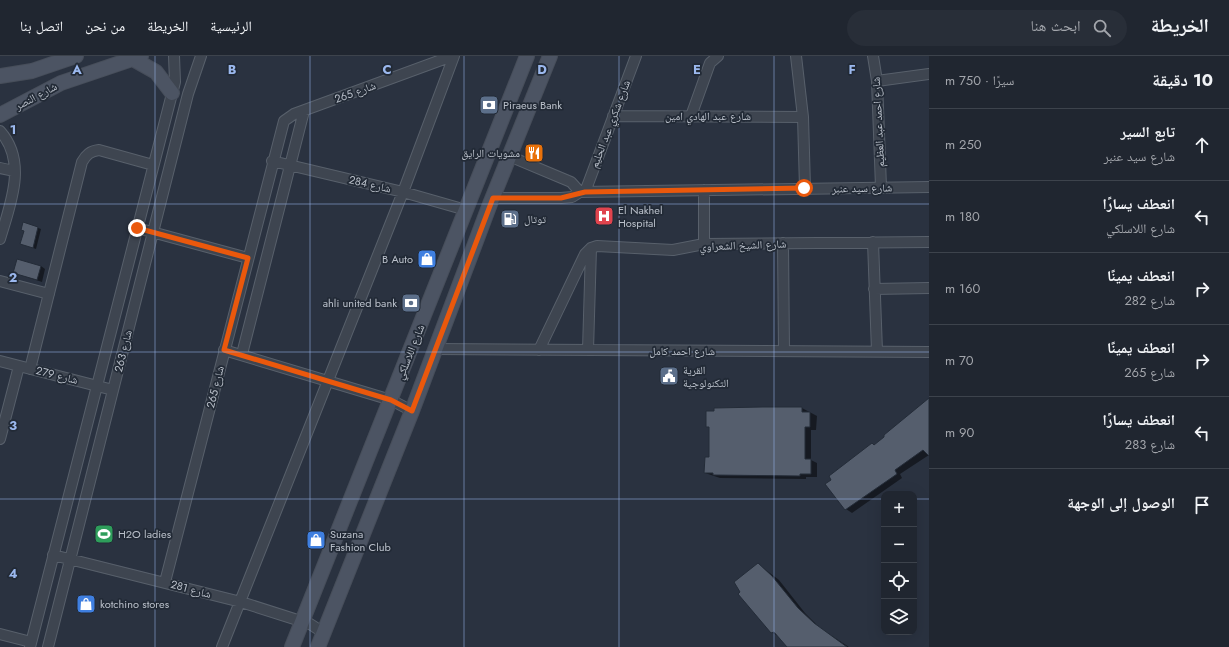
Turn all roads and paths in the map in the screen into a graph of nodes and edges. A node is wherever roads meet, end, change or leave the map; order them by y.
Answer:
1 (76, 56) edge
2 (174, 56) edge
3 (200, 56) edge
4 (453, 56) edge
5 (527, 56) edge
6 (550, 56) edge
7 (636, 56) edge
8 (718, 56) edge
9 (796, 56) edge
10 (872, 56) edge
11 (137, 57) edge
12 (929, 74) edge
13 (0, 76) edge
14 (877, 81) junction
15 (172, 93) junction
16 (304, 110) junction
17 (0, 115) edge
18 (614, 116) junction
19 (691, 116) junction
20 (803, 117) junction
21 (0, 132) edge
22 (509, 156) junction
23 (272, 161) junction
24 (153, 165) junction
25 (290, 165) junction
26 (0, 168) edge
27 (14, 171) junction
28 (929, 186) edge
29 (881, 187) junction
30 (804, 188) junction
31 (704, 190) junction
32 (403, 192) junction
33 (582, 192) junction
34 (493, 198) junction
35 (466, 210) junction
36 (137, 228) junction
37 (153, 233) junction
38 (0, 239) edge
39 (873, 242) junction
40 (929, 242) edge
41 (783, 243) junction
42 (704, 244) junction
43 (591, 248) junction
44 (248, 258) junction
45 (0, 281) edge
46 (929, 288) edge
47 (874, 289) junction
48 (49, 294) junction
49 (435, 349) junction
50 (224, 350) junction
51 (539, 350) junction
52 (588, 350) junction
53 (784, 351) junction
54 (877, 351) junction
55 (929, 352) edge
56 (242, 354) junction
57 (0, 361) edge
58 (19, 366) junction
59 (30, 368) junction
60 (328, 380) junction
61 (97, 385) junction
62 (113, 390) junction
63 (391, 400) junction
64 (412, 411) junction
65 (0, 439) edge
66 (53, 554) junction
67 (70, 559) junction
68 (164, 582) junction
69 (241, 602) junction
70 (302, 621) junction
71 (0, 634) edge
72 (324, 634) junction
73 (30, 644) edge
74 (48, 647) edge
75 (222, 647) edge
76 (292, 647) edge
77 (318, 647) edge

1 - 13 main road, شارع النصر
2 - 15 street, شارع 263
3 - 37 street, شارع 263
4 - 16 street, شارع 265
4 - 32 street
5 - 35 main road, شارع اللاسلكي
6 - 22 main road, شارع اللاسلكي
7 - 18 street, شارع شكري عبد الحليم
8 - 19 street
9 - 20 street
10 - 14 street, شارع احمد عبد العظيم
11 - 15 main road
11 - 17 main road, شارع النصر
12 - 14 street
14 - 29 street, شارع احمد عبد العظيم
15 - 24 street, شارع 263
16 - 23 street, شارع 265
16 - 25 street
18 - 19 street, شارع عبد الهادي امين
18 - 33 street, شارع شكري عبد الحليم
19 - 20 street, شارع عبد الهادي امين
20 - 30 street
21 - 27 street
22 - 33 street
22 - 34 main road, شارع اللاسلكي
23 - 25 street, شارع 284
23 - 44 street, شارع 265
24 - 36 street, شارع 263
24 - 48 street
25 - 32 street, شارع 284
25 - 56 street
26 - 27 street
27 - 38 street
28 - 29 street, شارع سيد عنبر
29 - 30 street, شارع سيد عنبر
30 - 31 street, شارع سيد عنبر
31 - 33 street, شارع سيد عنبر
31 - 42 street
32 - 35 street, شارع 284
32 - 60 street
33 - 34 street, شارع سيد عنبر
34 - 49 main road, شارع اللاسلكي
35 - 63 main road, شارع اللاسلكي
36 - 37 street
36 - 61 street, شارع 263
37 - 44 street
37 - 62 street, شارع 263
39 - 40 street, شارع الشيخ الشعراوي
39 - 41 street, شارع الشيخ الشعراوي
39 - 47 street
41 - 42 street, شارع الشيخ الشعراوي
41 - 53 street
42 - 43 street, شارع الشيخ الشعراوي
43 - 51 street
43 - 52 street
44 - 50 street, شارع 265
45 - 48 street
46 - 47 street
47 - 54 street
48 - 59 street
49 - 51 street, شارع احمد كامل
49 - 64 main road, شارع اللاسلكي
50 - 56 street
50 - 68 street, شارع 265
51 - 52 street, شارع احمد كامل
52 - 53 street, شارع احمد كامل
53 - 54 street, شارع احمد كامل
54 - 55 street, شارع احمد كامل
56 - 60 street
57 - 58 street, شارع 279
58 - 59 street, شارع 279
58 - 65 street
59 - 61 street, شارع 279
60 - 63 street
60 - 69 street
61 - 62 street, شارع 279
61 - 66 street, شارع 263
62 - 67 street, شارع 263
63 - 64 street
63 - 70 main road, شارع اللاسلكي
64 - 72 main road, شارع اللاسلكي
66 - 67 street, شارع 281
66 - 73 street, شارع 263
67 - 68 street, شارع 281
67 - 74 street, شارع 263
68 - 69 street, شارع 281
69 - 70 street, شارع 281
69 - 75 street
70 - 72 street, شارع 281
70 - 76 main road, شارع اللاسلكي
71 - 73 street
72 - 77 main road, شارع اللاسلكي

